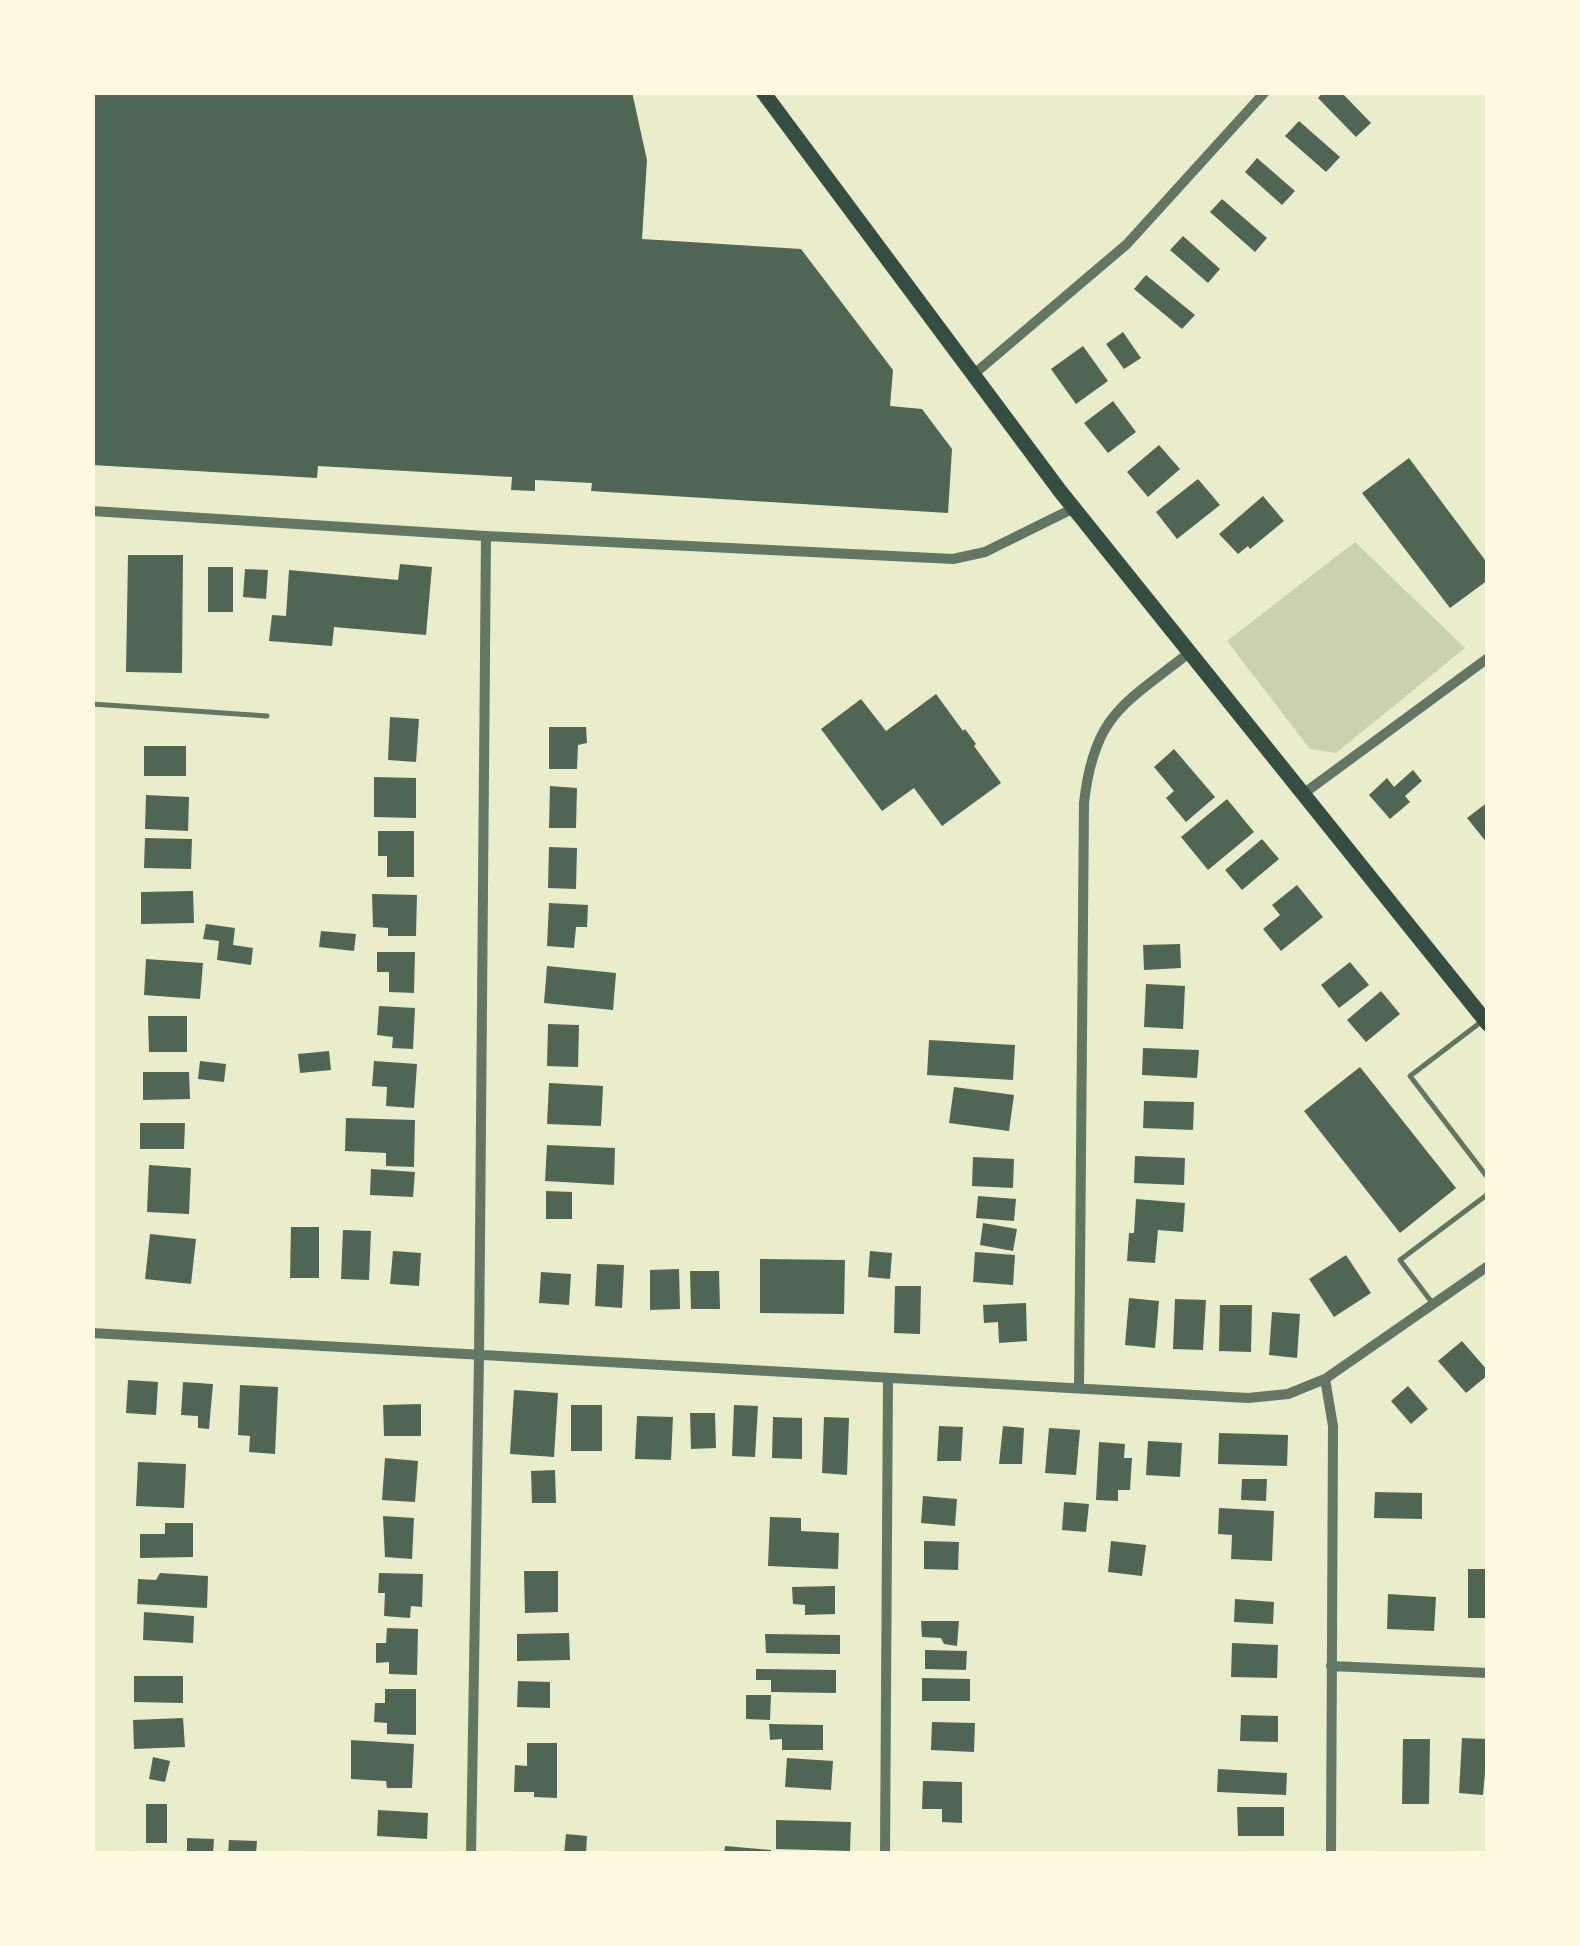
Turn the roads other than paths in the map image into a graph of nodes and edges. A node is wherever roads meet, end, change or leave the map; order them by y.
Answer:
1 (763, 92) edge
2 (1265, 92) edge
3 (974, 374) junction
4 (1074, 508) junction
5 (92, 511) edge
6 (486, 536) junction
7 (1190, 652) junction
8 (1488, 658) edge
9 (92, 704) edge
10 (267, 716) dead end
11 (1303, 794) junction
12 (1486, 1022) edge
13 (1488, 1178) edge
14 (1488, 1194) edge
15 (1488, 1266) edge
16 (1433, 1304) junction
17 (92, 1333) edge
18 (479, 1356) junction
19 (888, 1378) junction
20 (1325, 1379) junction
21 (1079, 1388) junction
22 (1331, 1666) junction
23 (1488, 1673) edge
24 (471, 1854) edge
25 (885, 1854) edge
26 (1331, 1854) edge

1 - 3 main road
2 - 3 street
3 - 4 main road
4 - 6 street
4 - 7 main road
5 - 6 street
6 - 18 street
7 - 11 main road
7 - 21 street
8 - 11 street
9 - 10 lane
11 - 12 main road
12 - 13 lane
14 - 16 lane
15 - 16 street
16 - 20 street
17 - 18 street
18 - 19 street
18 - 24 street
19 - 21 street
19 - 25 street
20 - 21 street
20 - 22 street
22 - 23 street
22 - 26 street

